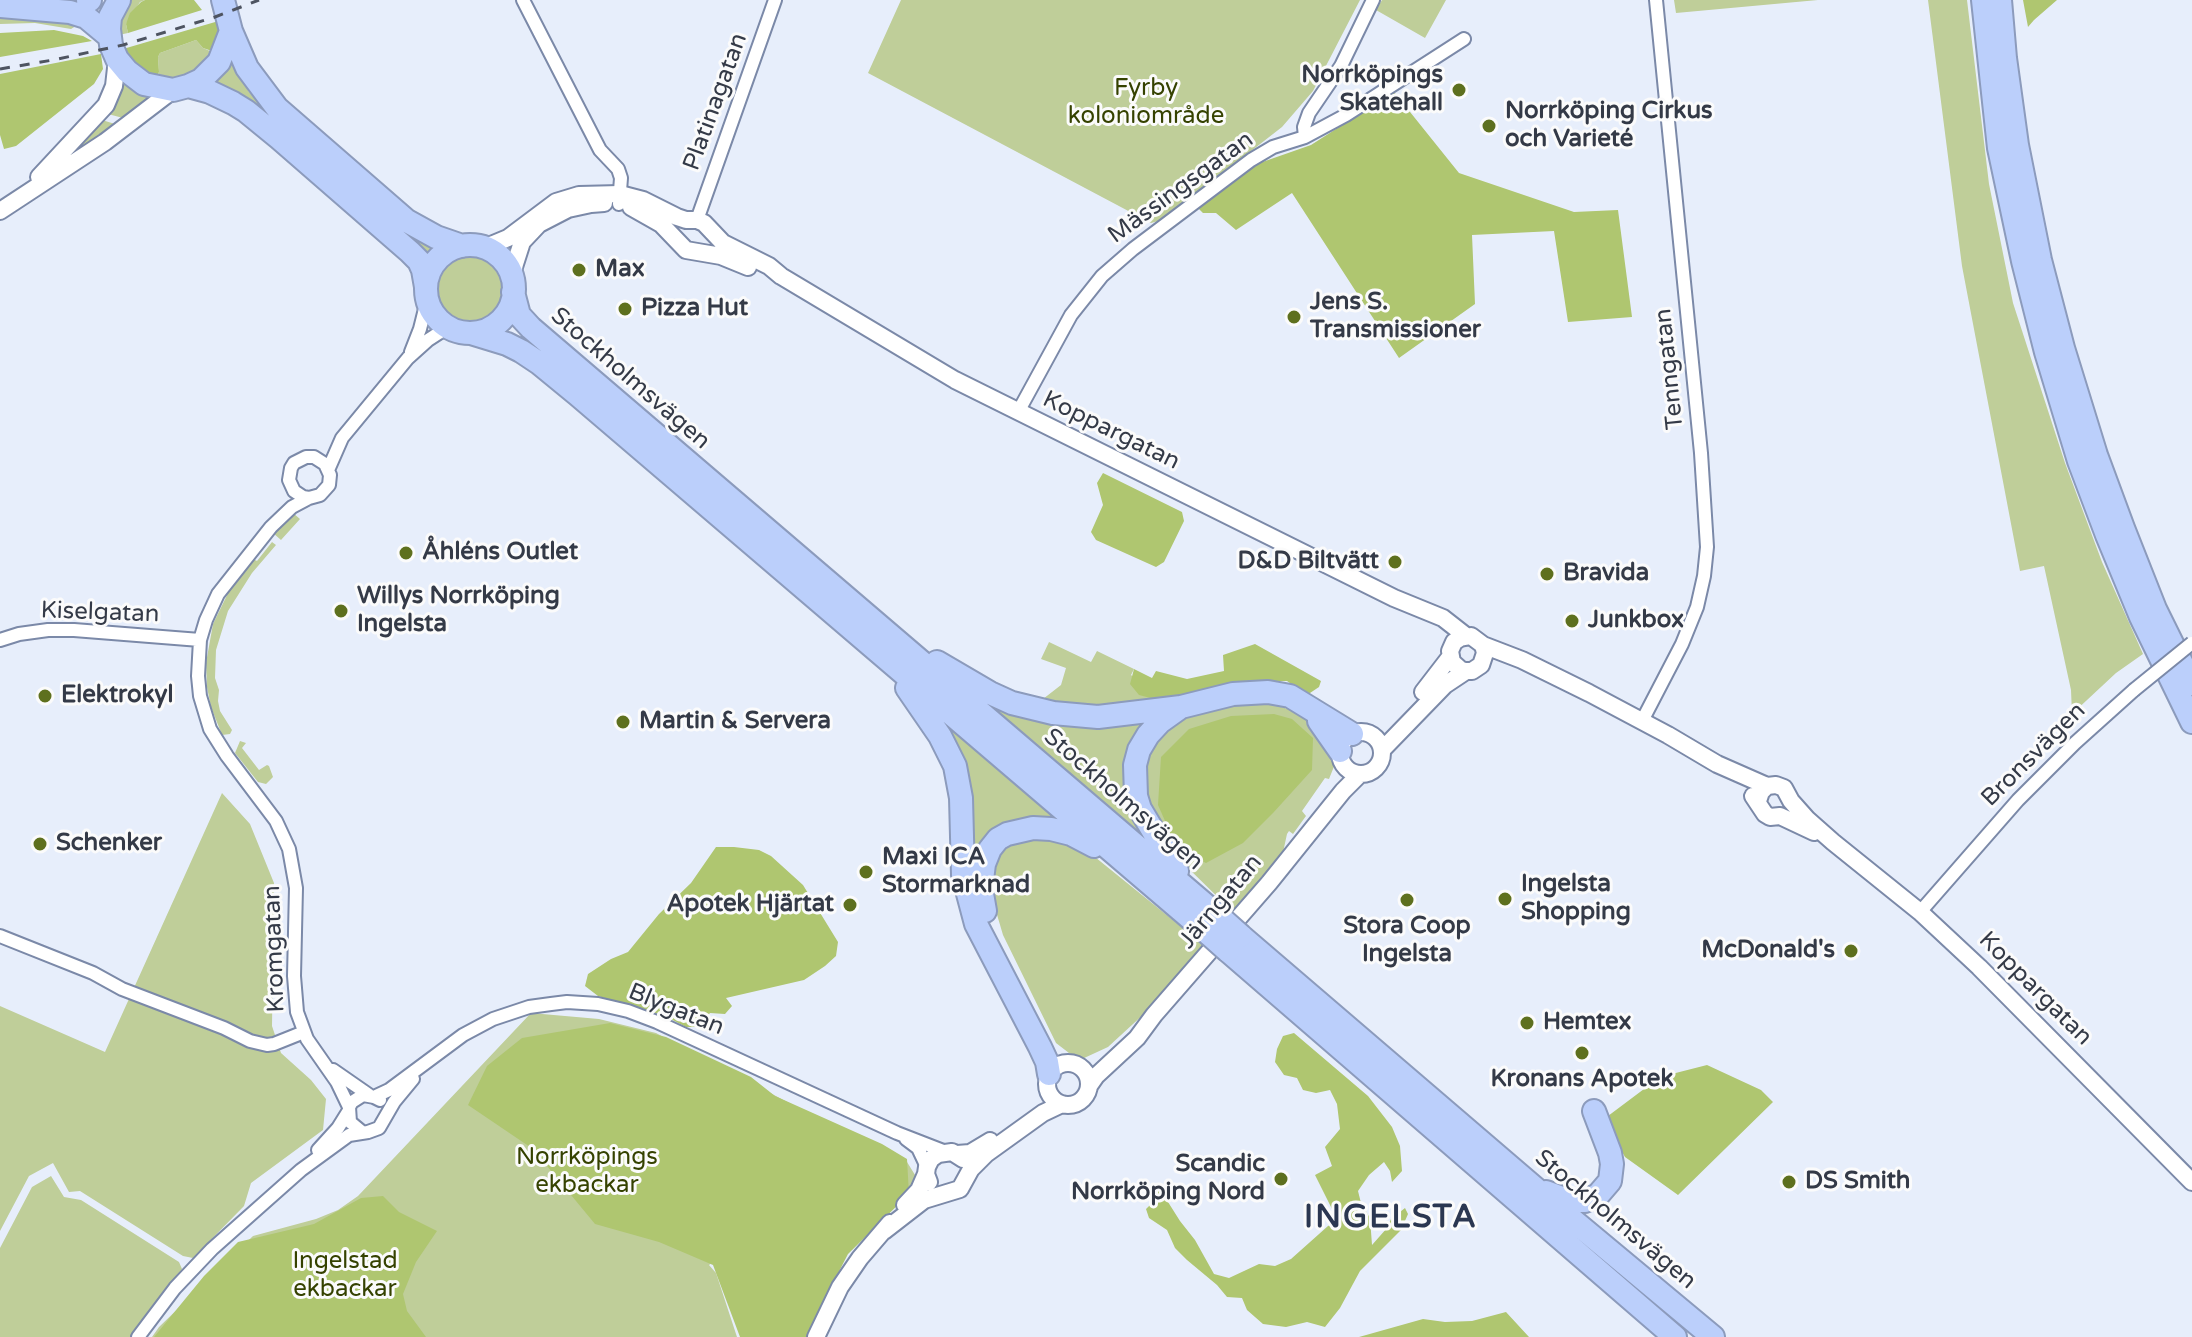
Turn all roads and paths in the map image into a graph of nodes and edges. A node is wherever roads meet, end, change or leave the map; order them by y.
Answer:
1 (119, 0) edge
2 (223, 0) edge
3 (523, 0) edge
4 (775, 0) edge
5 (1373, 0) edge
6 (1656, 0) edge
7 (1983, 0) edge
8 (2000, 0) edge
9 (0, 6) edge
10 (103, 31) junction
11 (231, 31) junction
12 (1464, 39) dead end
13 (117, 59) junction
14 (181, 88) junction
15 (1305, 137) junction
16 (21, 195) junction
17 (620, 199) junction
18 (0, 211) edge
19 (697, 223) junction
20 (677, 239) junction
21 (473, 247) junction
22 (697, 251) junction
23 (781, 276) junction
24 (513, 286) junction
25 (427, 294) junction
26 (459, 330) junction
27 (408, 358) junction
28 (1018, 412) junction
29 (342, 438) junction
30 (314, 457) junction
31 (328, 470) junction
32 (290, 486) junction
33 (309, 498) junction
34 (271, 527) junction
35 (1429, 614) junction
36 (875, 622) junction
37 (1466, 636) junction
38 (0, 640) edge
39 (200, 640) junction
40 (2192, 643) edge
41 (1483, 645) junction
42 (1451, 652) junction
43 (885, 658) junction
44 (1531, 665) junction
45 (1474, 668) junction
46 (2192, 684) edge
47 (1181, 707) junction
48 (972, 718) junction
49 (1642, 721) junction
50 (2192, 722) edge
51 (1351, 745) junction
52 (1382, 750) junction
53 (1717, 764) junction
54 (1360, 774) junction
55 (1767, 786) junction
56 (1758, 801) junction
57 (1791, 801) junction
58 (1780, 816) junction
59 (1321, 817) junction
60 (1833, 842) junction
61 (1117, 857) junction
62 (1191, 892) junction
63 (1920, 912) junction
64 (1216, 928) junction
65 (0, 936) edge
66 (1235, 944) junction
67 (1154, 1015) junction
68 (304, 1032) junction
69 (435, 1056) junction
70 (324, 1062) junction
71 (1060, 1073) junction
72 (1089, 1086) junction
73 (372, 1096) junction
74 (1062, 1104) junction
75 (349, 1110) junction
76 (1594, 1111) dead end
77 (385, 1118) junction
78 (362, 1132) junction
79 (897, 1133) junction
80 (951, 1153) junction
81 (301, 1170) junction
82 (927, 1170) junction
83 (968, 1176) junction
84 (2192, 1182) edge
85 (1535, 1187) junction
86 (943, 1193) junction
87 (884, 1231) junction
88 (138, 1337) edge
89 (816, 1337) edge
90 (1675, 1337) edge
91 (1713, 1337) edge

1 - 10 highway
2 - 11 highway
3 - 17 street
4 - 19 street, Platinagatan
5 - 15 street
6 - 49 street, Tenngatan
7 - 50 highway
8 - 46 highway
9 - 10 highway
10 - 13 highway
11 - 14 highway
11 - 21 highway
12 - 15 street, Mässingsgatan
13 - 14 highway
13 - 16 street
14 - 16 street
14 - 25 highway
15 - 28 street, Mässingsgatan
16 - 18 street
17 - 19 street, Koppargatan
17 - 20 street, Koppargatan
17 - 21 street, Koppargatan
17 - 24 street, Koppargatan
19 - 20 street
19 - 22 street
19 - 23 street, Koppargatan
20 - 22 street
21 - 24 highway
21 - 25 highway
22 - 23 street, Koppargatan
23 - 28 street, Koppargatan
24 - 26 highway
24 - 36 highway, Stockholmsvägen
25 - 26 highway
25 - 27 street
26 - 27 street
26 - 43 highway, Stockholmsvägen
27 - 29 street
28 - 35 street, Koppargatan
29 - 30 street
29 - 31 street
30 - 31 street
30 - 32 street
31 - 33 street
32 - 33 street
32 - 34 street, Kromgatan
33 - 34 street, Kromgatan
34 - 39 street, Kromgatan
35 - 37 street, Koppargatan
35 - 42 street
36 - 47 highway
36 - 48 highway, Stockholmsvägen
37 - 41 street
37 - 42 street
38 - 39 street, Kiselgatan
39 - 68 street, Kromgatan
40 - 63 street, Bronsvägen, bridge
41 - 44 street
41 - 45 street
42 - 45 street
42 - 51 street
43 - 48 highway, Stockholmsvägen
43 - 71 highway
44 - 45 street
44 - 49 street
45 - 52 street
47 - 51 highway
47 - 62 highway
48 - 61 highway, Stockholmsvägen
48 - 62 highway, Stockholmsvägen
49 - 53 street
51 - 52 street
51 - 54 street
51 - 59 street, Järngatan
52 - 54 street
53 - 55 street
53 - 56 street
54 - 59 street, Järngatan
55 - 56 street
55 - 57 street
56 - 58 street
57 - 58 street
57 - 60 street, Koppargatan
58 - 60 street, Koppargatan
59 - 67 street, Järngatan
60 - 63 street, Koppargatan
61 - 64 highway, Stockholmsvägen
61 - 71 highway
62 - 64 highway, Stockholmsvägen
63 - 84 street, Koppargatan
64 - 66 highway, Stockholmsvägen, bridge
65 - 68 street, Kromgatan
66 - 85 highway, Stockholmsvägen
66 - 90 highway, Stockholmsvägen
67 - 71 street, Järngatan
67 - 72 street, Järngatan
68 - 70 street, Kromgatan
69 - 73 street, Blygatan
69 - 77 street, Blygatan
69 - 79 street, Blygatan
70 - 73 street, Kromgatan
70 - 75 street, Kromgatan
71 - 72 street
71 - 74 street
71 - 80 street, Järngatan
72 - 74 street, Järngatan
73 - 75 street
73 - 77 street
74 - 83 street
75 - 78 street
75 - 81 street
76 - 85 highway
77 - 78 street
78 - 81 street
79 - 80 street, Blygatan
79 - 82 street, Blygatan
80 - 82 street
80 - 83 street
81 - 88 street
82 - 86 street
82 - 87 street
83 - 86 street
85 - 91 highway, Stockholmsvägen
86 - 87 street
87 - 89 street

